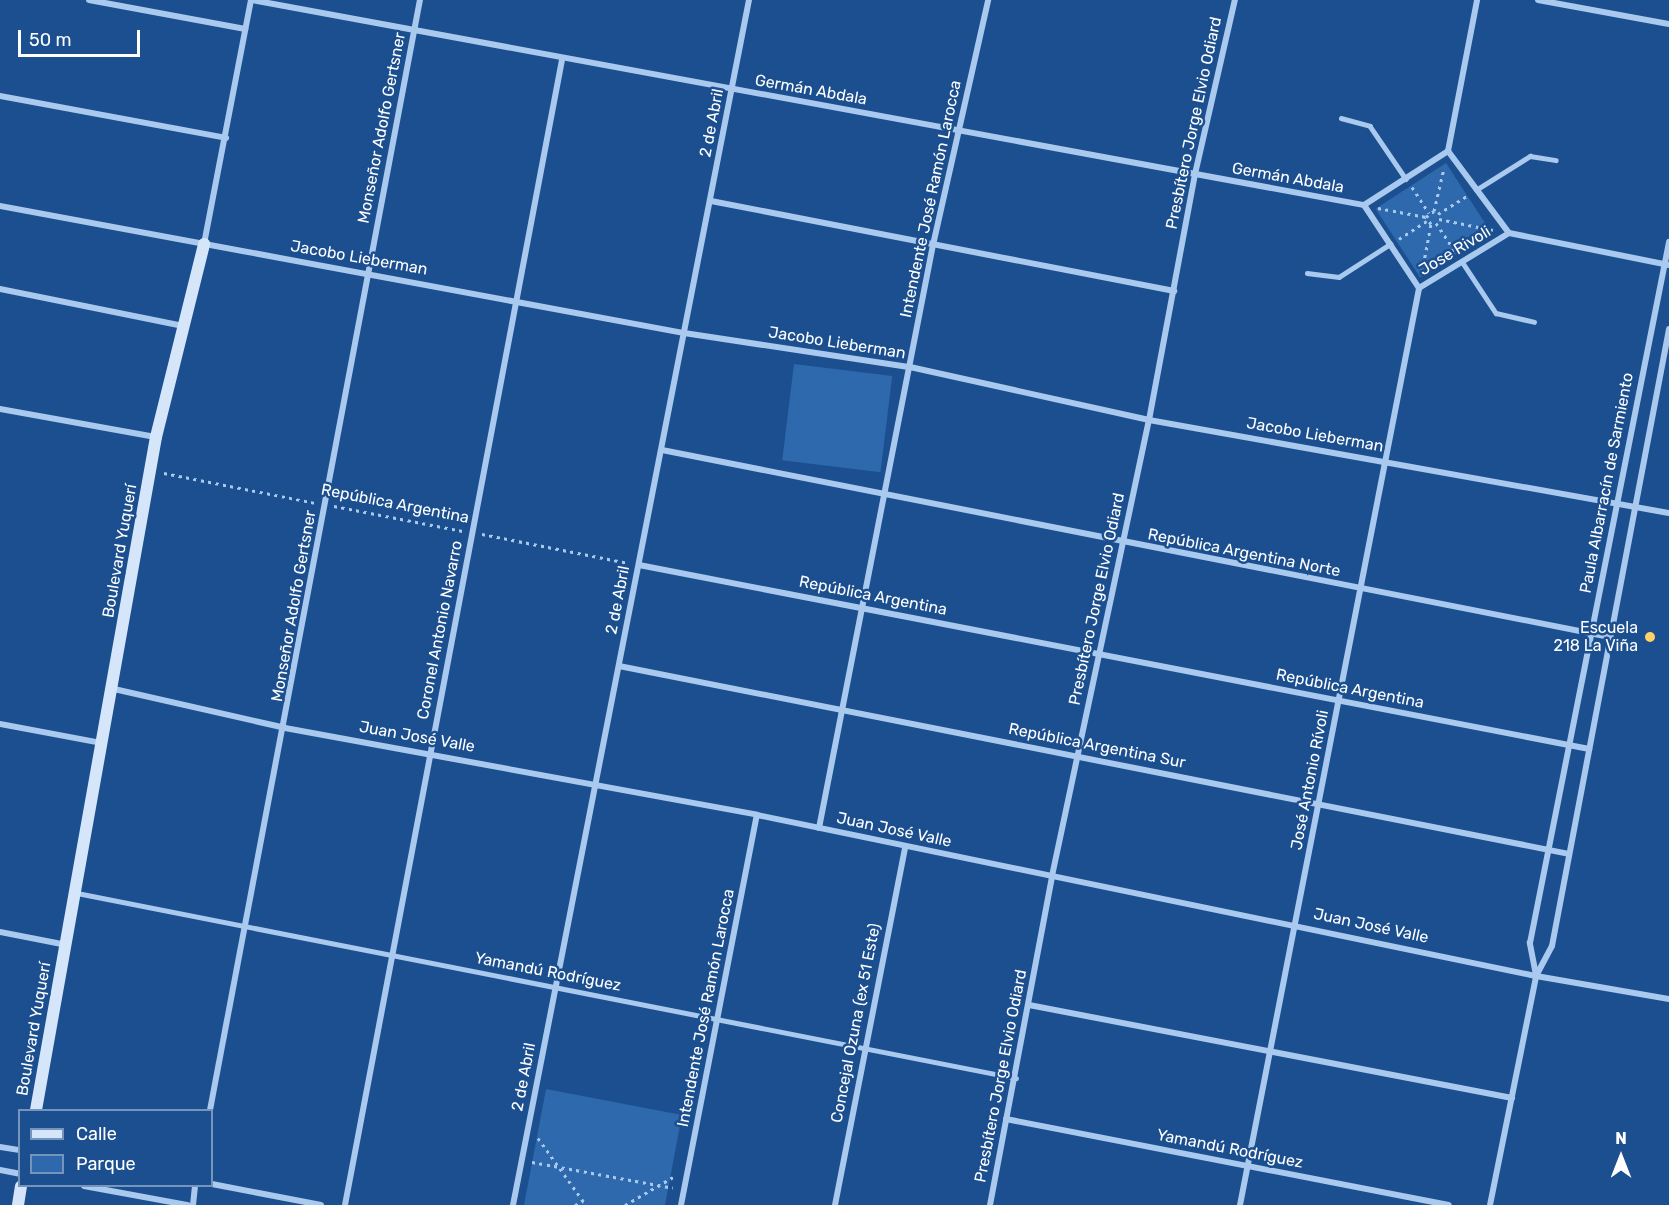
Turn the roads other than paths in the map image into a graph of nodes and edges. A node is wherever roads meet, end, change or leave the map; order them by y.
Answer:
1 (89, 0) edge
2 (252, 0) edge
3 (420, 0) edge
4 (749, 0) edge
5 (988, 0) edge
6 (1235, 0) edge
7 (1477, 0) edge
8 (1538, 0) edge
9 (1669, 24) edge
10 (245, 29) junction
11 (414, 30) junction
12 (562, 60) junction
13 (732, 89) junction
14 (0, 96) edge
15 (1341, 118) dead end
16 (960, 131) junction
17 (226, 138) junction
18 (1448, 151) junction
19 (1556, 160) dead end
20 (1195, 174) junction
21 (1406, 178) junction
22 (1476, 190) junction
23 (711, 201) junction
24 (0, 206) edge
25 (1364, 206) junction
26 (1509, 233) junction
27 (1669, 242) edge
28 (204, 244) junction
29 (1390, 244) junction
30 (933, 245) junction
31 (1463, 263) junction
32 (1667, 265) edge
33 (368, 273) junction
34 (1307, 273) dead end
35 (1419, 288) junction
36 (0, 289) edge
37 (1174, 291) junction
38 (516, 301) junction
39 (1534, 322) dead end
40 (183, 326) junction
41 (1669, 329) edge
42 (684, 333) junction
43 (910, 367) junction
44 (0, 409) edge
45 (1149, 420) junction
46 (156, 437) junction
47 (662, 450) junction
48 (1385, 461) junction
49 (884, 495) junction
50 (1616, 503) junction
51 (1635, 506) junction
52 (1669, 513) edge
53 (1124, 544) junction
54 (639, 565) junction
55 (1360, 590) junction
56 (861, 607) junction
57 (1592, 632) junction
58 (1611, 637) junction
59 (1099, 652) junction
60 (619, 666) junction
61 (114, 689) junction
62 (1338, 701) junction
63 (842, 712) junction
64 (0, 724) edge
65 (285, 728) junction
66 (103, 744) junction
67 (1569, 745) junction
68 (1589, 749) junction
69 (430, 753) junction
70 (1077, 755) junction
71 (596, 785) junction
72 (1320, 804) junction
73 (757, 815) junction
74 (819, 828) junction
75 (905, 847) junction
76 (1547, 850) junction
77 (1569, 854) junction
78 (1052, 876) junction
79 (74, 892) junction
80 (1295, 924) junction
81 (247, 927) junction
82 (0, 932) edge
83 (67, 945) junction
84 (392, 956) junction
85 (1536, 976) junction
86 (556, 987) junction
87 (1669, 999) edge
88 (1029, 1005) junction
89 (718, 1018) junction
90 (866, 1046) junction
91 (1270, 1053) junction
92 (1016, 1078) junction
93 (1512, 1098) junction
94 (36, 1109) edge
95 (210, 1109) edge
96 (1006, 1119) junction
97 (0, 1147) edge
98 (18, 1150) edge
99 (1248, 1166) junction
100 (0, 1170) edge
101 (18, 1174) edge
102 (213, 1184) edge
103 (21, 1187) edge
104 (95, 1187) edge
105 (194, 1187) edge
106 (18, 1205) edge
107 (190, 1205) edge
108 (321, 1205) edge
109 (345, 1205) edge
110 (513, 1205) edge
111 (681, 1205) edge
112 (834, 1205) edge
113 (990, 1205) edge
114 (1240, 1205) edge
115 (1449, 1205) edge
116 (1490, 1205) edge

1 - 10 street
2 - 10 street, Boulevard Yuquerí
2 - 11 street, Germán Abdala
3 - 11 street, Monseñor Adolfo Gertsner
4 - 13 street, 2 de Abril
5 - 16 street, Intendente José Ramón Larocca
6 - 20 street, Presbítero Jorge Elvio Odiard
7 - 18 street
8 - 9 street
10 - 17 street, Boulevard Yuquerí
11 - 12 street, Germán Abdala
11 - 33 street, Monseñor Adolfo Gertsner
12 - 13 street, Germán Abdala
12 - 38 street, Coronel Antonio Navarro
13 - 16 street, Germán Abdala
13 - 23 street, 2 de Abril
14 - 17 street
15 - 21 lane
16 - 20 street, Germán Abdala
16 - 30 street, Intendente José Ramón Larocca
17 - 28 street, Boulevard Yuquerí
18 - 21 street
18 - 22 street, Jose Rivoli
19 - 22 lane
20 - 25 street, Germán Abdala
20 - 37 street, Presbítero Jorge Elvio Odiard
21 - 25 street
22 - 26 street, Jose Rivoli
23 - 30 street
23 - 42 street, 2 de Abril
24 - 28 street, Jacobo Lieberman
25 - 29 street, Jose Rivoli
26 - 31 street, Jose Rivoli
26 - 32 street
27 - 32 street, Paula Albarracín de Sarmiento
28 - 33 street, Jacobo Lieberman
28 - 40 street, Boulevard Yuquerí
29 - 34 lane
29 - 35 street, Jose Rivoli
30 - 37 street
30 - 43 street, Intendente José Ramón Larocca
31 - 35 street, Jose Rivoli
31 - 39 lane
32 - 50 street, Paula Albarracín de Sarmiento
33 - 38 street, Jacobo Lieberman
33 - 65 street, Monseñor Adolfo Gertsner
35 - 48 street, José Antonio Rívoli
36 - 40 street
37 - 45 street, Presbítero Jorge Elvio Odiard
38 - 42 street, Jacobo Lieberman
38 - 69 street, Coronel Antonio Navarro
40 - 46 street, Boulevard Yuquerí
41 - 51 street, Paula Albarracín de Sarmiento
42 - 43 street, Jacobo Lieberman
42 - 47 street, 2 de Abril
43 - 45 street, Jacobo Lieberman
43 - 49 street, Intendente José Ramón Larocca
44 - 46 street
45 - 48 street, Jacobo Lieberman
45 - 53 street, Presbítero Jorge Elvio Odiard
46 - 61 street, Boulevard Yuquerí
47 - 49 street, República Argentina Norte
47 - 54 street, 2 de Abril
48 - 50 street, Jacobo Lieberman
48 - 55 street, José Antonio Rívoli
49 - 53 street, República Argentina Norte
49 - 56 street, Intendente José Ramón Larocca
50 - 51 street, Jacobo Lieberman
50 - 57 street, Paula Albarracín de Sarmiento
51 - 52 street, Jacobo Lieberman
51 - 58 street, Paula Albarracín de Sarmiento
53 - 55 street, República Argentina Norte
53 - 59 street, Presbítero Jorge Elvio Odiard
54 - 56 street, República Argentina
54 - 60 street, 2 de Abril
55 - 57 street, República Argentina Norte
55 - 62 street, José Antonio Rívoli
56 - 59 street, República Argentina
56 - 63 street, Intendente José Ramón Larocca
57 - 58 street, República Argentina Norte
57 - 67 street, Paula Albarracín de Sarmiento
58 - 68 street, Paula Albarracín de Sarmiento
59 - 62 street, República Argentina
59 - 70 street, Presbítero Jorge Elvio Odiard
60 - 63 street, República Argentina Sur
60 - 71 street, 2 de Abril
61 - 65 street, Juan José Valle
61 - 66 street, Boulevard Yuquerí
62 - 67 street, República Argentina
62 - 72 street, José Antonio Rívoli
63 - 70 street, República Argentina Sur
63 - 74 street, Intendente José Ramón Larocca
64 - 66 street
65 - 69 street, Juan José Valle
65 - 81 street, Monseñor Adolfo Gertsner
66 - 79 street, Boulevard Yuquerí
67 - 68 street, República Argentina
67 - 76 street, Paula Albarracín de Sarmiento
68 - 77 street, Paula Albarracín de Sarmiento
69 - 71 street, Juan José Valle
69 - 84 street, Coronel Antonio Navarro
70 - 72 street, República Argentina Sur
70 - 78 street, Presbítero Jorge Elvio Odiard
71 - 73 street, Juan José Valle
71 - 86 street, 2 de Abril
72 - 76 street, República Argentina Sur
72 - 80 street, José Antonio Rívoli
73 - 74 street, Juan José Valle
73 - 89 street, Intendente José Ramón Larocca
74 - 75 street, Juan José Valle
75 - 78 street, Juan José Valle
75 - 90 street, Concejal Ozuna (ex 51 Este)
76 - 77 street, República Argentina Sur
76 - 85 street, Paula Albarracín de Sarmiento
77 - 85 street, Paula Albarracín de Sarmiento
78 - 80 street, Juan José Valle
78 - 88 street, Presbítero Jorge Elvio Odiard
79 - 81 lane, Yamandú Rodríguez
79 - 83 street, Boulevard Yuquerí
80 - 85 street, Juan José Valle
80 - 91 street, José Antonio Rívoli
81 - 84 lane, Yamandú Rodríguez
81 - 95 street, Monseñor Adolfo Gertsner
82 - 83 street
83 - 94 street, Boulevard Yuquerí
84 - 86 lane, Yamandú Rodríguez
84 - 109 street, Coronel Antonio Navarro
85 - 87 street, Juan José Valle
85 - 93 street, Paula Albarracín de Sarmiento
86 - 89 lane, Yamandú Rodríguez
86 - 110 street, 2 de Abril
88 - 91 street
88 - 92 street, Presbítero Jorge Elvio Odiard
89 - 90 lane, Yamandú Rodríguez
89 - 111 street, Intendente José Ramón Larocca
90 - 92 lane, Yamandú Rodríguez
90 - 112 street, Concejal Ozuna (ex 51 Este)
91 - 93 street
91 - 99 street, José Antonio Rívoli
92 - 96 street, Presbítero Jorge Elvio Odiard
93 - 116 street, Paula Albarracín de Sarmiento
96 - 99 street, Yamandú Rodríguez
96 - 113 street, Presbítero Jorge Elvio Odiard
97 - 98 street
99 - 114 street, José Antonio Rívoli
99 - 115 street, Yamandú Rodríguez
100 - 101 street
102 - 108 street
103 - 106 street
104 - 107 street
105 - 107 street

